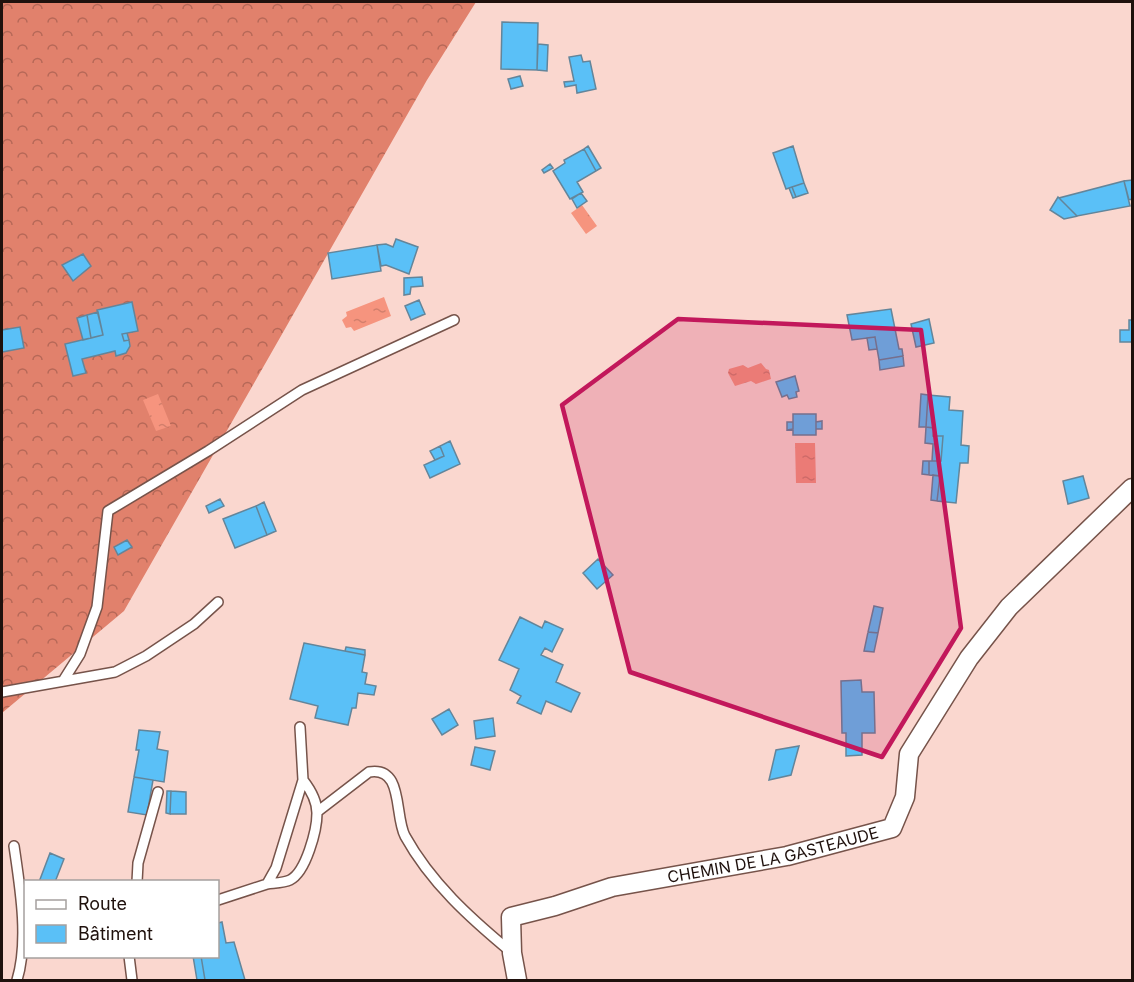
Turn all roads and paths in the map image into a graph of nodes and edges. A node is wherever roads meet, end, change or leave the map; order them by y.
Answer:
1 (454, 320) dead end
2 (1132, 488) edge
3 (218, 602) dead end
4 (63, 681) junction
5 (2, 692) edge
6 (300, 727) dead end
7 (303, 780) junction
8 (158, 792) dead end
9 (317, 812) junction
10 (14, 846) dead end
11 (136, 880) edge
12 (267, 884) junction
13 (219, 900) edge
14 (512, 953) junction
15 (129, 958) edge
16 (17, 981) edge
17 (132, 981) edge
18 (517, 981) edge

1 - 4 lane
2 - 14 street, CHEMIN DE LA GASTEAUDE
3 - 4 lane
4 - 5 lane
6 - 7 lane
7 - 9 lane
7 - 12 lane
8 - 11 lane
9 - 12 lane
9 - 14 lane
10 - 16 lane
12 - 13 lane
14 - 18 street, CHEMIN DE LA GASTEAUDE
15 - 17 lane

